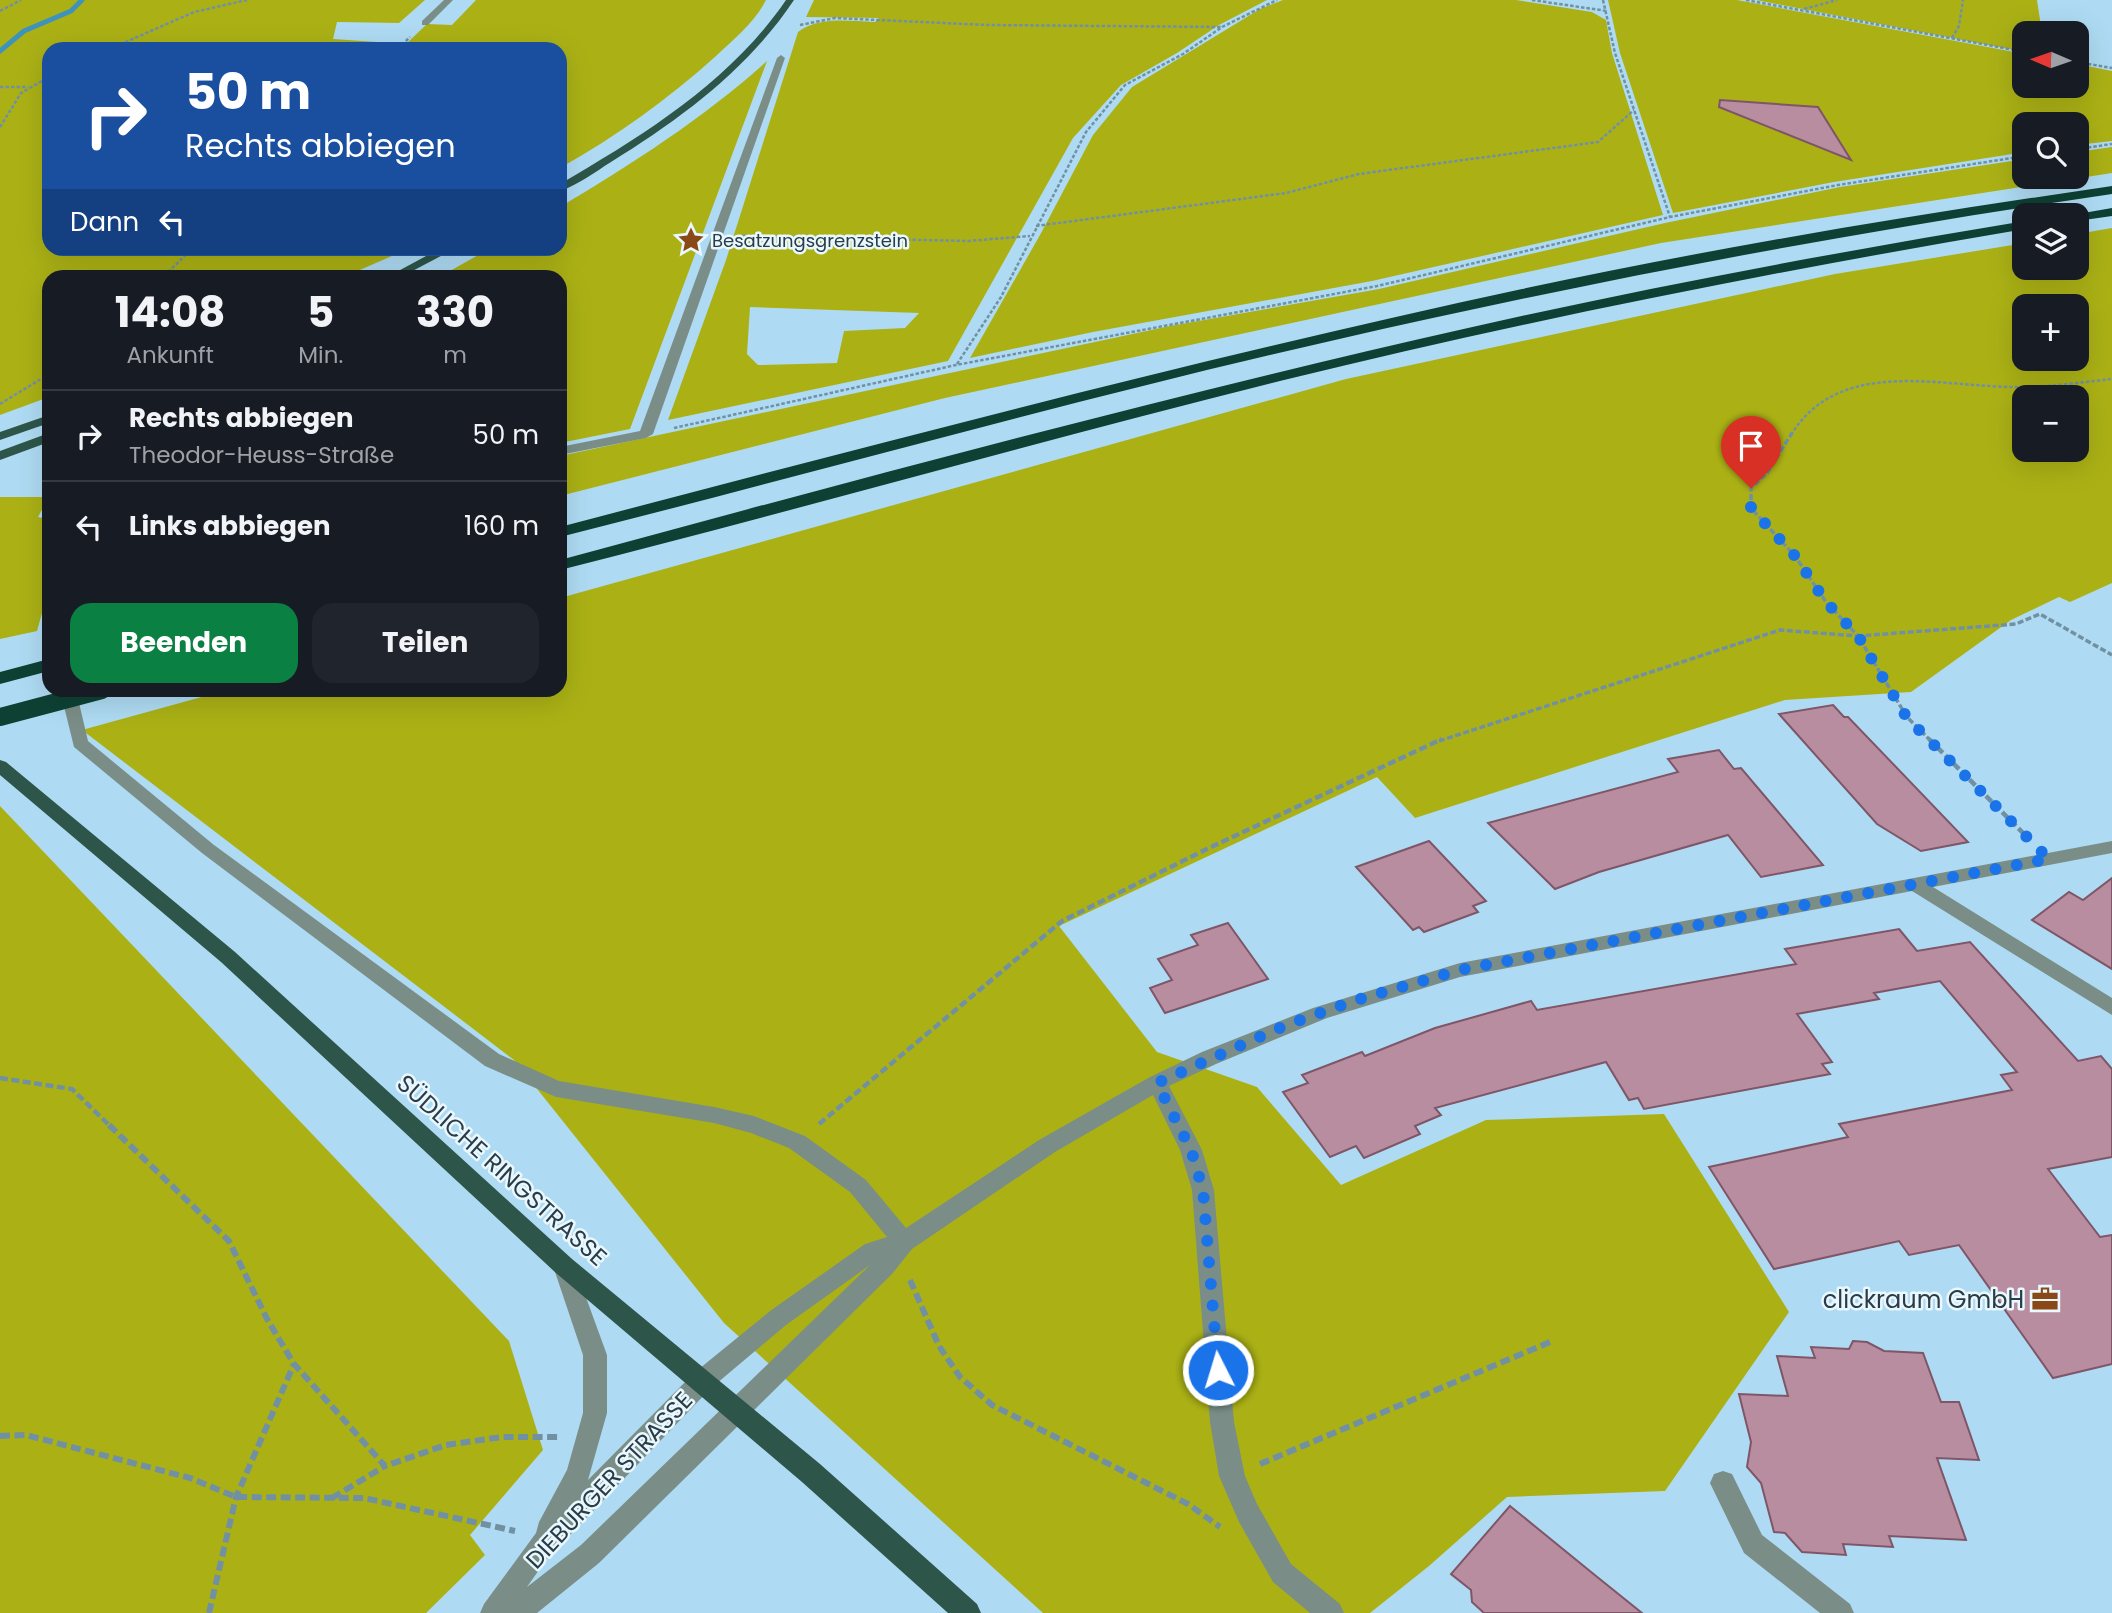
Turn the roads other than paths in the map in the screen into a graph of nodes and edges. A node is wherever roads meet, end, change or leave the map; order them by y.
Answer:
1 (449, 0) edge
2 (790, 0) edge
3 (425, 23) dead end
4 (781, 58) road end
5 (567, 184) edge
6 (2112, 190) edge
7 (2112, 212) edge
8 (2089, 215) edge
9 (2012, 227) edge
10 (434, 256) edge
11 (407, 270) edge
12 (42, 421) edge
13 (0, 436) edge
14 (42, 440) edge
15 (567, 450) edge
16 (0, 456) edge
17 (567, 529) edge
18 (567, 563) edge
19 (42, 667) edge
20 (0, 678) edge
21 (70, 697) edge
22 (75, 697) edge
23 (0, 716) edge
24 (0, 766) edge
25 (2112, 847) edge
26 (1914, 884) junction
27 (2112, 1008) edge
28 (1157, 1083) junction
29 (904, 1241) junction
30 (564, 1266) junction
31 (702, 1381) junction
32 (737, 1412) junction
33 (1723, 1483) dead end
34 (529, 1542) junction
35 (493, 1613) edge
36 (516, 1613) edge
37 (968, 1613) edge
38 (1331, 1613) edge
39 (1841, 1613) edge

1 - 3 street
2 - 5 main road
4 - 15 street
6 - 17 highway
7 - 8 highway
9 - 18 highway
10 - 11 main road
12 - 13 main road
14 - 16 main road
19 - 20 highway
21 - 29 street
22 - 23 highway, bridge
24 - 30 main road, SÜDLICHE RINGSTRASSE
25 - 26 street
26 - 27 street
26 - 28 street
28 - 29 street
28 - 38 street
29 - 31 street, DIEBURGER STRASSE
29 - 32 street, DIEBURGER STRASSE
30 - 31 main road, SÜDLICHE RINGSTRASSE
30 - 34 street
31 - 32 main road, SÜDLICHE RINGSTRASSE
31 - 34 street, DIEBURGER STRASSE
32 - 36 street, DIEBURGER STRASSE
32 - 37 main road, SÜDLICHE RINGSTRASSE
33 - 39 street
34 - 35 street, DIEBURGER STRASSE

